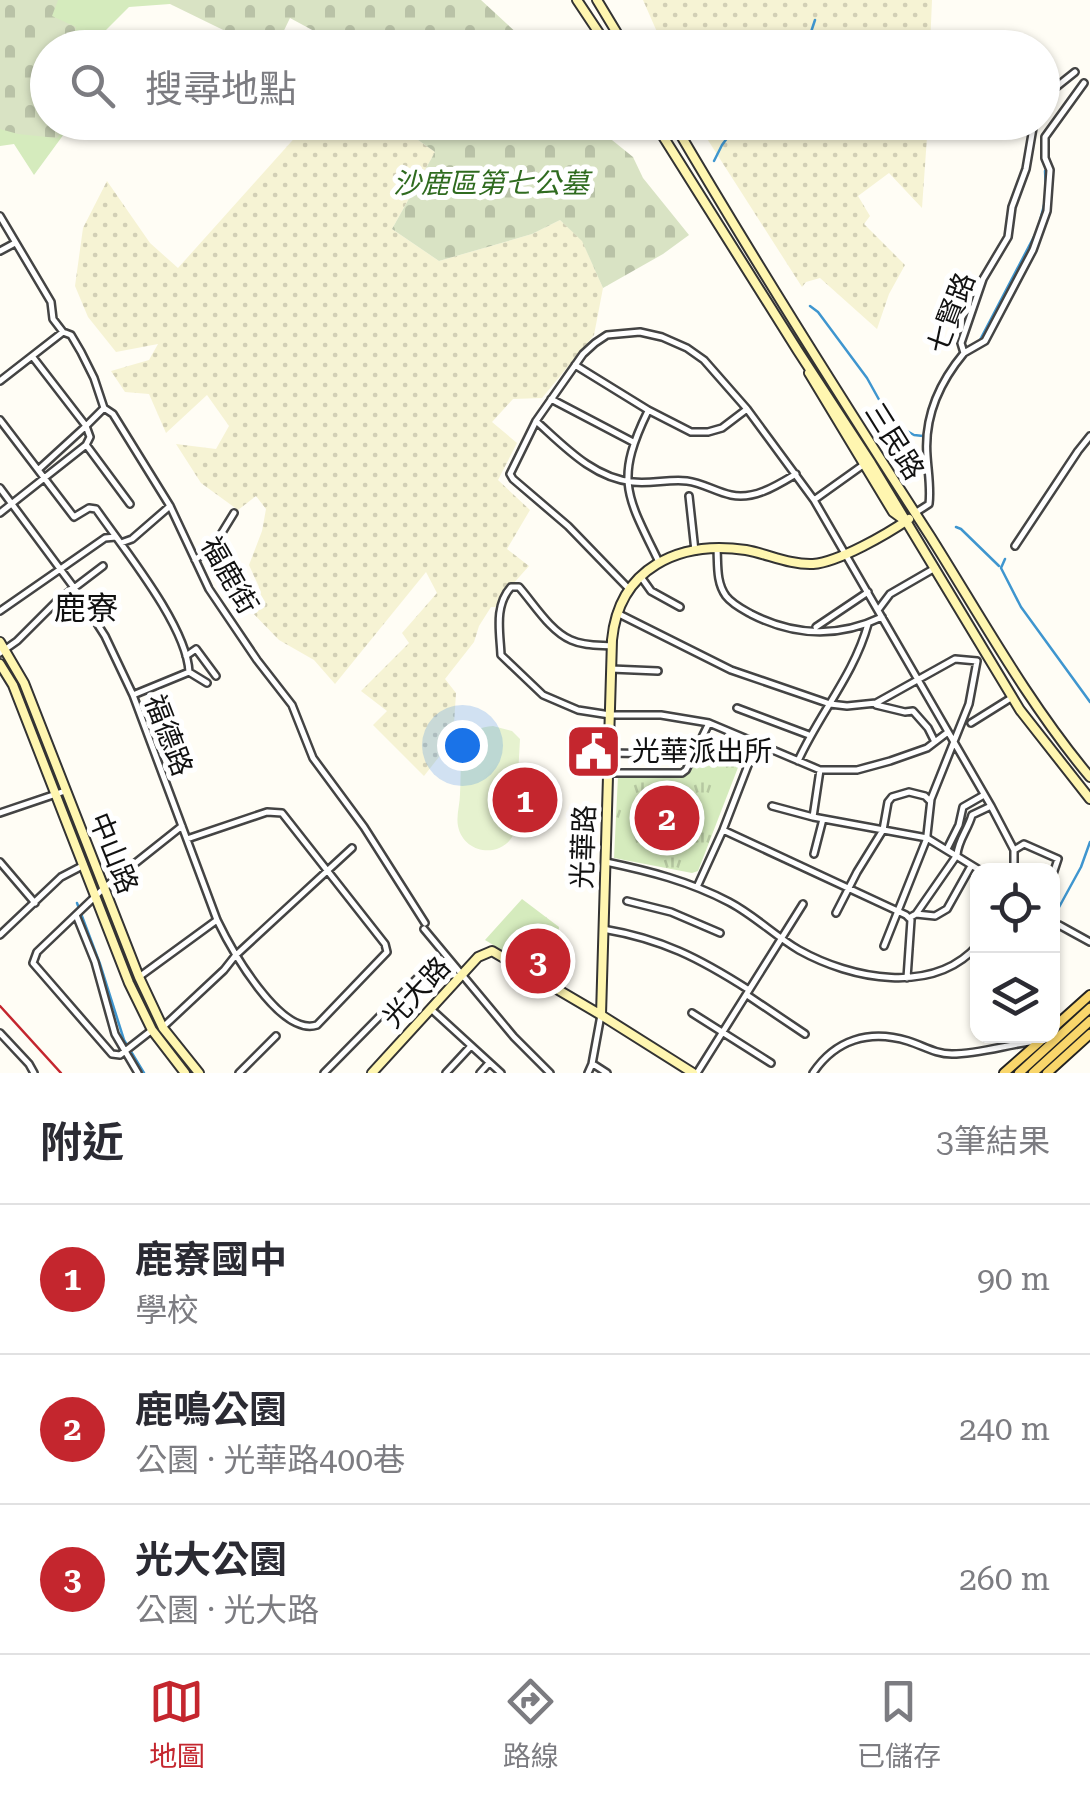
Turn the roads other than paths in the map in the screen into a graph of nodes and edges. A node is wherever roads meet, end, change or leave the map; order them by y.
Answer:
1 (577, 0) edge
2 (598, 0) edge
3 (597, 30) edge
4 (616, 30) edge
5 (1075, 72) dead end
6 (1084, 83) dead end
7 (1060, 84) edge
8 (1060, 115) edge
9 (665, 140) edge
10 (684, 140) edge
11 (1031, 140) edge
12 (1044, 140) edge
13 (0, 216) edge
14 (15, 242) junction
15 (0, 251) edge
16 (763, 270) junction
17 (752, 278) junction
18 (63, 332) junction
19 (798, 351) junction
20 (964, 353) junction
21 (32, 356) junction
22 (575, 366) junction
23 (0, 381) edge
24 (551, 399) junction
25 (104, 408) junction
26 (747, 409) junction
27 (648, 410) junction
28 (0, 420) edge
29 (536, 421) junction
30 (86, 426) junction
31 (1090, 436) edge
32 (633, 442) junction
33 (86, 445) junction
34 (863, 465) junction
35 (38, 470) junction
36 (796, 474) junction
37 (44, 477) junction
38 (628, 482) junction
39 (0, 488) edge
40 (689, 496) dead end
41 (814, 500) junction
42 (11, 502) junction
43 (130, 504) dead end
44 (170, 506) junction
45 (0, 513) edge
46 (234, 513) dead end
47 (915, 514) junction
48 (906, 522) junction
49 (116, 537) junction
50 (121, 543) junction
51 (1015, 546) dead end
52 (717, 549) junction
53 (694, 551) junction
54 (846, 554) junction
55 (196, 560) junction
56 (659, 562) junction
57 (103, 566) dead end
58 (935, 568) junction
59 (60, 570) junction
60 (640, 575) junction
61 (75, 588) junction
62 (629, 590) junction
63 (868, 592) junction
64 (680, 607) dead end
65 (878, 610) junction
66 (0, 612) edge
67 (616, 614) junction
68 (882, 617) junction
69 (868, 624) junction
70 (816, 627) dead end
71 (612, 646) junction
72 (998, 647) junction
73 (2, 648) edge
74 (186, 656) junction
75 (988, 656) junction
76 (977, 662) junction
77 (0, 664) edge
78 (611, 669) junction
79 (658, 671) dead end
80 (189, 672) junction
81 (216, 676) dead end
82 (918, 679) junction
83 (207, 682) dead end
84 (132, 695) junction
85 (1012, 697) junction
86 (871, 703) junction
87 (830, 704) junction
88 (737, 708) dead end
89 (610, 715) junction
90 (710, 723) junction
91 (971, 723) dead end
92 (948, 732) junction
93 (809, 735) junction
94 (757, 742) junction
95 (935, 742) junction
96 (954, 742) junction
97 (608, 753) junction
98 (690, 762) junction
99 (798, 762) junction
100 (820, 770) junction
101 (608, 773) junction
102 (1089, 776) edge
103 (1078, 785) junction
104 (60, 792) junction
105 (984, 794) junction
106 (1090, 799) edge
107 (930, 802) junction
108 (772, 806) dead end
109 (991, 806) junction
110 (0, 812) edge
111 (813, 818) junction
112 (823, 819) junction
113 (182, 826) junction
114 (723, 830) junction
115 (883, 830) junction
116 (927, 838) junction
117 (187, 839) junction
118 (352, 848) dead end
119 (947, 849) junction
120 (1014, 850) junction
121 (814, 854) dead end
122 (958, 855) junction
123 (0, 862) edge
124 (606, 862) junction
125 (1014, 863) edge
126 (1057, 863) edge
127 (970, 864) edge
128 (84, 865) junction
129 (970, 868) edge
130 (328, 870) junction
131 (697, 887) junction
132 (849, 887) junction
133 (104, 888) junction
134 (96, 896) junction
135 (627, 901) dead end
136 (35, 903) junction
137 (803, 904) dead end
138 (899, 910) junction
139 (836, 913) dead end
140 (916, 914) junction
141 (76, 915) junction
142 (909, 918) junction
143 (217, 920) junction
144 (1060, 925) edge
145 (604, 929) junction
146 (1, 931) edge
147 (720, 933) dead end
148 (781, 939) junction
149 (1090, 942) edge
150 (884, 946) dead end
151 (970, 953) edge
152 (235, 956) junction
153 (460, 977) junction
154 (139, 978) junction
155 (908, 978) junction
156 (129, 983) junction
157 (748, 993) junction
158 (1090, 995) edge
159 (1090, 1008) edge
160 (431, 1009) junction
161 (692, 1013) dead end
162 (601, 1015) junction
163 (1090, 1021) edge
164 (1060, 1022) edge
165 (164, 1028) junction
166 (152, 1030) junction
167 (0, 1033) edge
168 (722, 1033) junction
169 (806, 1034) dead end
170 (1090, 1034) edge
171 (276, 1036) dead end
172 (1016, 1043) edge
173 (1037, 1043) edge
174 (472, 1046) junction
175 (125, 1052) junction
176 (489, 1063) junction
177 (770, 1063) dead end
178 (592, 1064) junction
179 (34, 1073) edge
180 (138, 1073) edge
181 (184, 1073) edge
182 (199, 1073) edge
183 (238, 1073) edge
184 (324, 1073) edge
185 (372, 1073) edge
186 (446, 1073) edge
187 (480, 1073) edge
188 (500, 1073) edge
189 (550, 1073) edge
190 (588, 1073) edge
191 (607, 1073) edge
192 (695, 1073) edge
193 (812, 1073) edge
194 (1004, 1073) edge
195 (1018, 1073) edge
196 (1033, 1073) edge
197 (1047, 1073) edge

1 - 3 street
2 - 4 street
5 - 7 street
6 - 8 street
9 - 17 street, 三民路
10 - 16 street, 三民路
11 - 20 street, 七賢路
12 - 20 street
13 - 14 street, 福鹿街
14 - 15 street
14 - 18 street, 福鹿街
16 - 17 street
16 - 47 street, 三民路
17 - 19 street, 三民路
18 - 21 street
18 - 25 street, 福鹿街
19 - 34 street, 三民路
19 - 48 street, 三民路
20 - 47 street, 七賢路
21 - 23 street
21 - 30 street
22 - 24 street
22 - 26 street
22 - 27 street
24 - 29 street
24 - 32 street
25 - 30 street
25 - 44 street, 福鹿街
26 - 27 street
26 - 36 street
27 - 32 street
28 - 35 street
29 - 38 street
29 - 62 street
30 - 33 street
30 - 35 street
31 - 51 street
32 - 38 street
33 - 37 street
33 - 43 street
34 - 41 street
34 - 48 street, 三民路
35 - 37 street
36 - 38 street
36 - 41 street
37 - 42 street
37 - 49 street
38 - 56 street
39 - 42 street, 福德路
40 - 53 street
41 - 54 street
42 - 45 street
42 - 59 street, 福德路
44 - 50 street
44 - 55 street, 福鹿街
46 - 55 street
47 - 48 street, 光華路
47 - 72 street, 三民路
48 - 54 street, 光華路
48 - 58 street, 三民路
49 - 50 street
49 - 59 street
50 - 74 street
52 - 53 street, 光華路
52 - 54 street, 光華路
52 - 69 street
53 - 56 street, 光華路
54 - 63 street
55 - 153 street, 福鹿街
56 - 60 street, 光華路
57 - 61 street
58 - 65 street
58 - 75 street, 三民路
59 - 61 street, 福德路
59 - 66 street
60 - 62 street, 光華路
60 - 64 street
61 - 73 street
61 - 84 street, 福德路
62 - 67 street, 光華路
63 - 65 street
63 - 70 street
65 - 68 street
67 - 71 street, 光華路
67 - 87 street
68 - 69 street
68 - 82 street
69 - 87 street
71 - 78 street, 光華路
71 - 89 street
72 - 75 street
72 - 102 street, 三民路
73 - 104 street, 中山路
74 - 80 street
74 - 81 street
75 - 76 street
75 - 85 street, 三民路
76 - 82 street
76 - 96 street
77 - 104 street, 中山路
78 - 79 street
78 - 89 street, 光華路
80 - 83 street
80 - 84 street
82 - 86 street
82 - 92 street
84 - 113 street, 福德路
85 - 91 street
85 - 103 street, 三民路
86 - 87 street
86 - 95 street
87 - 93 street
88 - 93 street
89 - 90 street
89 - 97 street, 光華路
90 - 94 street
90 - 98 street
92 - 95 street
92 - 96 street
93 - 99 street
94 - 99 street
94 - 114 street
95 - 100 street
96 - 105 street
96 - 107 street
97 - 98 street
97 - 101 street, 光華路
98 - 101 street
99 - 100 street
100 - 111 street
101 - 124 street, 光華路
102 - 103 street
103 - 106 street, 三民路
104 - 110 street
104 - 128 street, 中山路
104 - 133 street, 中山路
105 - 109 street
105 - 119 street
107 - 115 street
107 - 116 street
108 - 111 street
109 - 120 street
109 - 122 street
111 - 112 street
112 - 115 street
112 - 121 street
113 - 117 street, 福德路
113 - 133 street
114 - 131 street
114 - 132 street
115 - 116 street
115 - 132 street
116 - 119 street
116 - 138 street
117 - 130 street
117 - 143 street, 福德路
118 - 130 street
119 - 122 street
120 - 125 street
120 - 126 street
122 - 127 street
122 - 140 street
123 - 136 street
124 - 131 street
124 - 145 street, 光華路
128 - 134 street, 中山路
128 - 136 street
129 - 140 street
130 - 152 street
130 - 152 street, 福德路
131 - 148 street
132 - 138 street
132 - 139 street
133 - 134 street
133 - 154 street, 中山路
134 - 141 street
134 - 156 street, 中山路
135 - 147 street
136 - 146 street
137 - 148 street
138 - 142 street
138 - 150 street
140 - 142 street
141 - 175 street
141 - 175 street
142 - 155 street
143 - 152 street, 福德路
143 - 154 street
144 - 149 street
145 - 157 street
145 - 162 street, 光華路
148 - 155 street
148 - 157 street
151 - 155 street
152 - 165 street
153 - 160 street, 光大路
153 - 162 street, 光大路
153 - 184 street
153 - 189 street, 福鹿街
154 - 156 street
154 - 165 street, 中山路
156 - 166 street, 中山路
157 - 168 street
157 - 169 street
158 - 164 main road
159 - 195 main road
160 - 174 street
160 - 185 street, 光大路
161 - 168 street
162 - 178 street
162 - 192 street
163 - 196 main road
165 - 166 street
165 - 182 street, 中山路
166 - 175 street
166 - 181 street, 中山路
167 - 179 street
168 - 177 street
168 - 192 street
170 - 197 main road
171 - 183 street
172 - 193 street
173 - 194 main road
174 - 176 street
174 - 186 street
175 - 180 street
176 - 187 street
176 - 188 street
178 - 190 street
178 - 191 street

